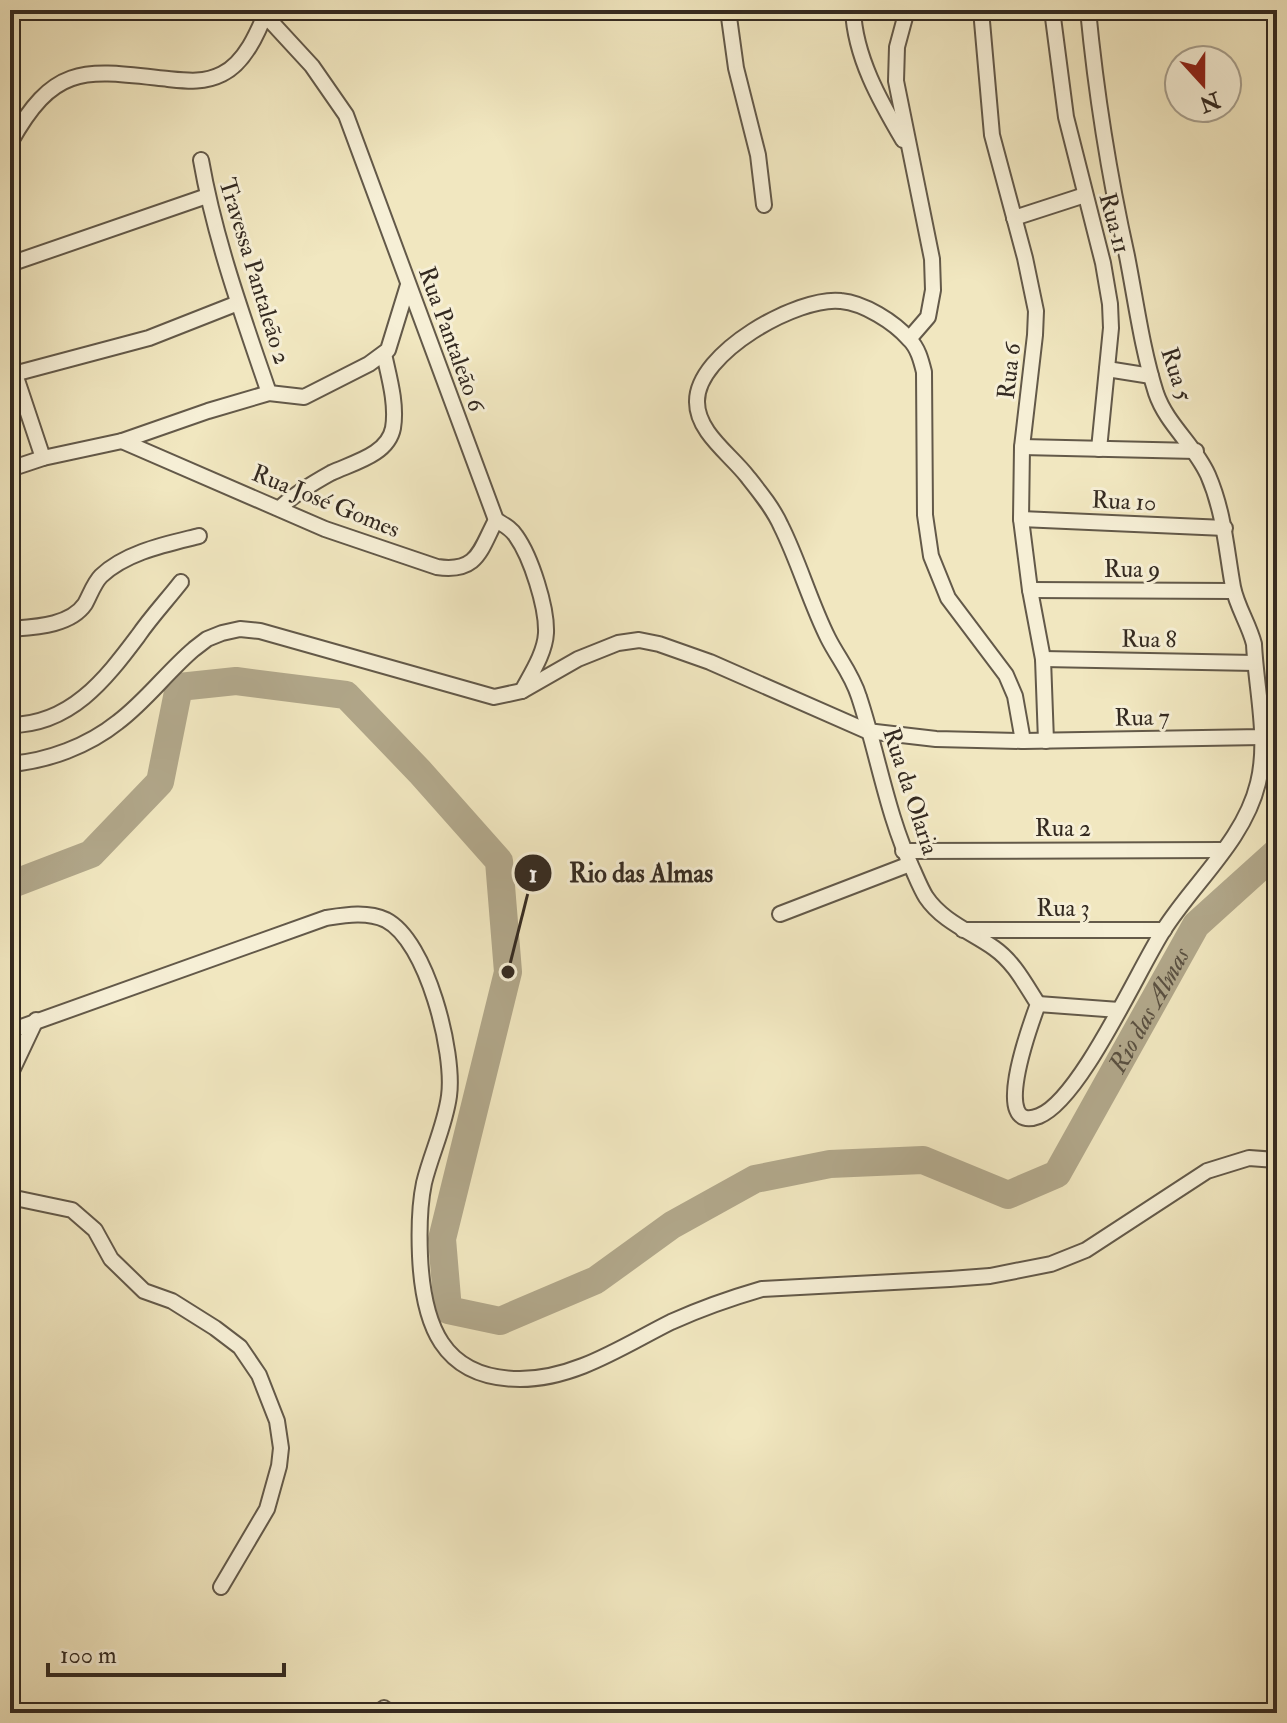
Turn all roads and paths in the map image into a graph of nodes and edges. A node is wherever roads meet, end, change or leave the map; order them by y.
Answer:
1 (728, 10) edge
2 (853, 10) edge
3 (907, 10) edge
4 (981, 10) edge
5 (1052, 10) edge
6 (1088, 10) edge
7 (266, 13) edge
8 (10, 143) edge
9 (909, 151) junction
10 (201, 160) dead end
11 (1085, 195) junction
12 (207, 196) junction
13 (764, 205) dead end
14 (1014, 218) junction
15 (10, 264) edge
16 (408, 285) junction
17 (238, 303) junction
18 (909, 339) junction
19 (384, 354) junction
20 (1107, 369) junction
21 (12, 374) edge
22 (1151, 376) junction
23 (269, 393) junction
24 (122, 441) junction
25 (1022, 447) junction
26 (1099, 449) junction
27 (1196, 451) junction
28 (43, 458) junction
29 (10, 469) edge
30 (280, 508) junction
31 (1021, 519) junction
32 (496, 520) junction
33 (1225, 528) junction
34 (199, 536) dead end
35 (181, 582) dead end
36 (1030, 590) junction
37 (1233, 591) junction
38 (10, 629) edge
39 (1043, 659) junction
40 (1255, 663) junction
41 (522, 691) junction
42 (10, 725) edge
43 (867, 731) junction
44 (1270, 735) edge
45 (1023, 741) junction
46 (1046, 741) junction
47 (10, 764) edge
48 (1223, 850) junction
49 (907, 857) junction
50 (780, 914) dead end
51 (963, 930) junction
52 (1164, 930) junction
53 (1038, 1004) junction
54 (1119, 1010) junction
55 (36, 1020) junction
56 (10, 1031) edge
57 (10, 1075) edge
58 (1277, 1160) edge
59 (10, 1197) edge
60 (221, 1587) dead end

1 - 13 street
2 - 9 street
3 - 9 street
4 - 14 street, Rua 6
5 - 11 street, Rua 11
6 - 22 street, Rua 5
7 - 8 street
7 - 16 street, Rua Pantaleão 6
9 - 18 street
10 - 12 street, Travessa Pantaleão 2
11 - 14 street
11 - 20 street, Rua 11
12 - 15 street
12 - 17 street, Travessa Pantaleão 2
14 - 25 street, Rua 6
16 - 19 street
16 - 32 street, Rua Pantaleão 6
17 - 21 street
17 - 23 street, Travessa Pantaleão 2
18 - 43 street, Rua da Olaria
18 - 45 street
19 - 23 street
19 - 30 street
20 - 22 street
20 - 26 street, Rua 11
21 - 28 street
22 - 27 street, Rua 5
23 - 24 street
24 - 28 street
24 - 30 street, Rua José Gomes
25 - 26 street
25 - 31 street, Rua 6
26 - 27 street
27 - 33 street, Rua 5
28 - 29 street
30 - 32 street, Rua José Gomes
31 - 33 street, Rua 10
31 - 36 street, Rua 6
32 - 41 street, Rua Pantaleão 6
33 - 37 street, Rua 5
34 - 38 street
35 - 42 street
36 - 37 street, Rua 9
36 - 39 street, Rua 6
37 - 40 street, Rua 5
39 - 40 street, Rua 8
39 - 46 street, Rua 6
40 - 44 street, Rua 5
41 - 43 street, Rua 7
41 - 47 street
43 - 45 street, Rua 7
43 - 49 street, Rua da Olaria
44 - 46 street, Rua 7
44 - 48 street, Rua 5
45 - 46 street, Rua 7
48 - 49 street, Rua 2
48 - 52 street
49 - 50 street, Rua 2
49 - 51 street, Rua da Olaria
51 - 52 street, Rua 3
51 - 53 street, Rua da Olaria
52 - 54 street
53 - 54 street
53 - 54 street
55 - 56 street
55 - 57 street
55 - 58 street
59 - 60 street

